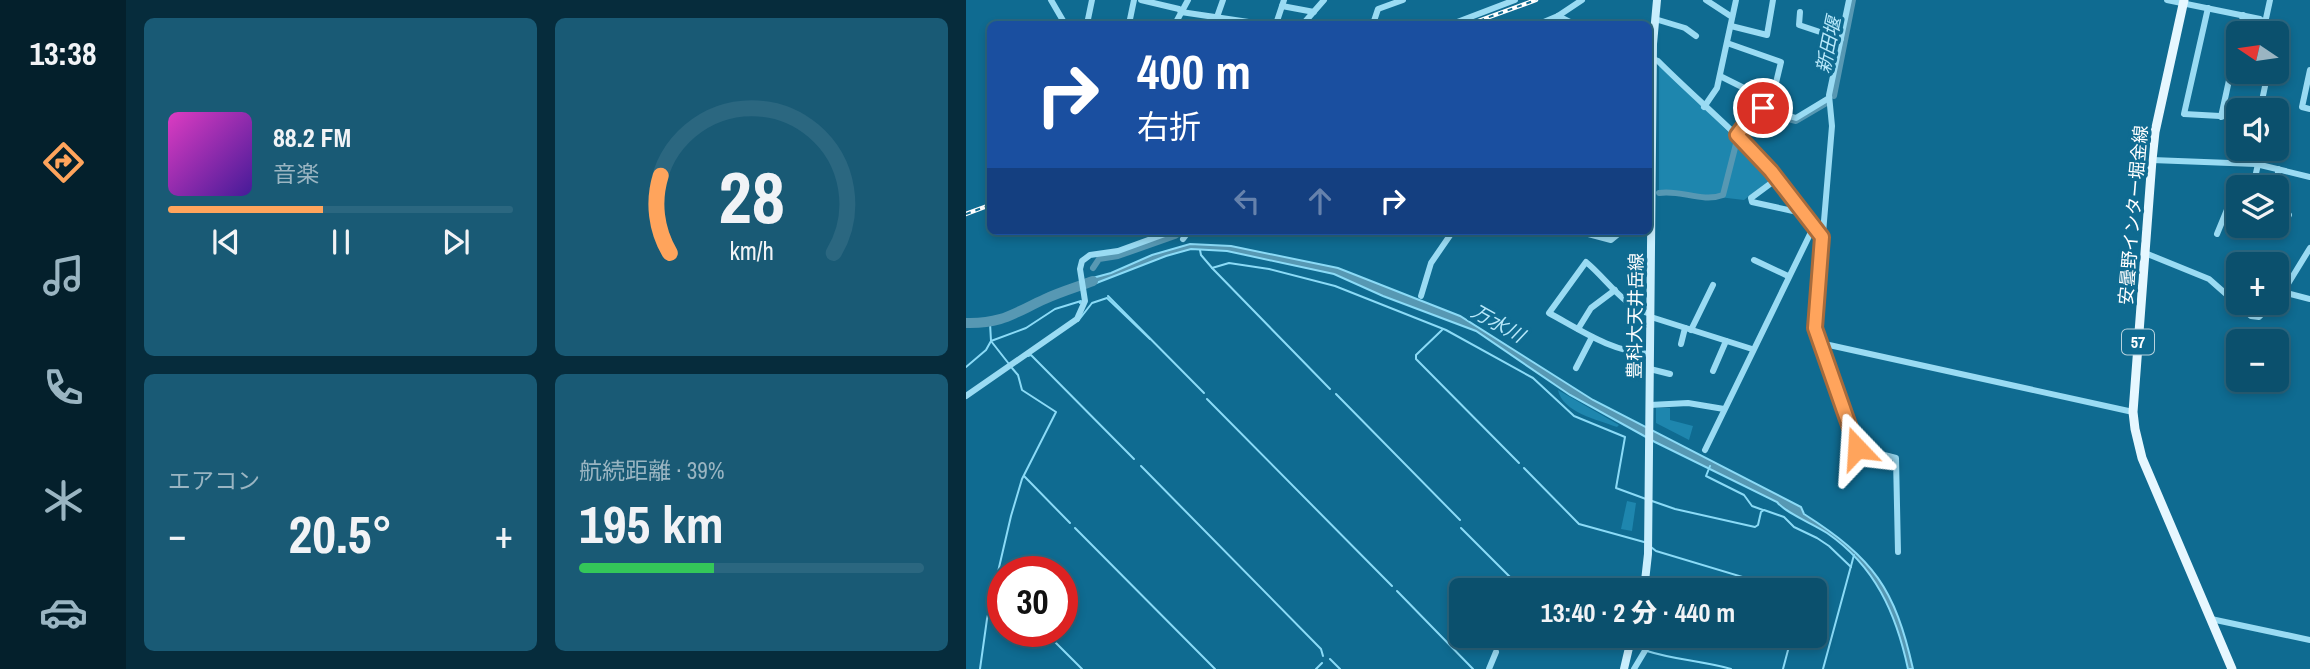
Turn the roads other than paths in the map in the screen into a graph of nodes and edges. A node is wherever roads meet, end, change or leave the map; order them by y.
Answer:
1 (1052, 0) edge
2 (1092, 0) edge
3 (1134, 0) edge
4 (1141, 0) edge
5 (1188, 0) edge
6 (1223, 0) edge
7 (1324, 0) edge
8 (1402, 0) edge
9 (1515, 0) edge
10 (1582, 0) edge
11 (1657, 0) edge
12 (1706, 0) edge
13 (1736, 0) edge
14 (1773, 0) edge
15 (1849, 0) edge
16 (2167, 0) edge
17 (2270, 0) edge
18 (2183, 1) edge
19 (1283, 3) edge
20 (1496, 3) edge
21 (2208, 8) junction
22 (1181, 12) junction
23 (1314, 12) junction
24 (1800, 12) dead end
25 (2244, 15) junction
26 (1558, 16) junction
27 (1732, 17) junction
28 (1217, 18) junction
29 (1655, 19) junction
30 (1063, 21) edge
31 (1088, 21) edge
32 (1130, 21) edge
33 (1176, 21) edge
34 (1240, 21) edge
35 (1277, 21) edge
36 (1306, 21) edge
37 (1374, 21) edge
38 (1458, 21) edge
39 (1546, 21) edge
40 (1568, 21) edge
41 (2242, 21) edge
42 (2262, 21) edge
43 (2265, 21) edge
44 (1731, 26) junction
45 (1696, 36) dead end
46 (1841, 40) junction
47 (1727, 43) junction
48 (1652, 48) edge
49 (1652, 58) edge
50 (2310, 70) edge
51 (1720, 76) junction
52 (2228, 84) edge
53 (1829, 98) junction
54 (1704, 107) junction
55 (2310, 108) edge
56 (2221, 117) junction
57 (2226, 117) edge
58 (1737, 135) junction
59 (2152, 160) junction
60 (2258, 164) junction
61 (2278, 169) junction
62 (2256, 175) edge
63 (2278, 175) edge
64 (2310, 177) edge
65 (1778, 178) junction
66 (2226, 212) edge
67 (1802, 213) junction
68 (1813, 228) junction
69 (2217, 234) dead end
70 (1161, 235) edge
71 (1186, 235) edge
72 (1450, 235) edge
73 (1592, 235) edge
74 (1617, 235) edge
75 (1650, 235) edge
76 (1822, 237) junction
77 (1183, 239) dead end
78 (2310, 248) edge
79 (2145, 253) junction
80 (1754, 260) dead end
81 (1788, 276) junction
82 (2289, 282) edge
83 (1713, 285) dead end
84 (1615, 290) junction
85 (2226, 294) edge
86 (2289, 294) edge
87 (1421, 296) dead end
88 (2310, 299) edge
89 (1651, 315) junction
90 (1578, 329) junction
91 (1688, 329) junction
92 (1592, 337) junction
93 (1726, 341) junction
94 (1820, 343) junction
95 (1681, 344) dead end
96 (1752, 349) junction
97 (1650, 354) junction
98 (1576, 368) dead end
99 (1650, 369) junction
100 (1713, 371) dead end
101 (1670, 374) dead end
102 (966, 396) edge
103 (1650, 405) junction
104 (1724, 409) junction
105 (2133, 412) junction
106 (1705, 450) dead end
107 (1898, 552) dead end
108 (1645, 578) edge
109 (2211, 619) junction
110 (2310, 640) edge
111 (1629, 648) edge
112 (1646, 649) dead end
113 (1496, 652) dead end
114 (1489, 669) edge
115 (1624, 669) edge
116 (1634, 669) edge
117 (2232, 669) edge

1 - 30 street
2 - 31 street
3 - 32 street
4 - 22 street
5 - 22 street
6 - 28 street
7 - 23 street
8 - 37 street
9 - 20 street
10 - 26 street
11 - 29 main road, 豊科大天井岳線
12 - 27 street
13 - 27 street
14 - 44 street
15 - 46 street
16 - 18 street
17 - 43 street
18 - 21 street
18 - 59 main road, 安曇野インター堀金線 / 57
19 - 23 street
19 - 35 street
20 - 38 street
21 - 25 street
21 - 56 street
22 - 28 street
22 - 33 street
23 - 36 street
24 - 46 street
25 - 41 street
25 - 42 street
26 - 39 street
26 - 40 street
27 - 44 street
28 - 34 street
29 - 45 street
29 - 48 main road, 豊科大天井岳線
44 - 47 street
46 - 53 street
47 - 51 street
47 - 51 street
49 - 54 street
50 - 55 street
51 - 54 street
52 - 56 street
53 - 58 street
53 - 76 street
54 - 58 street
56 - 57 street
58 - 65 street
59 - 60 street
59 - 79 main road, 安曇野インター堀金線 / 57
60 - 61 street
60 - 62 street
61 - 63 street
61 - 64 street
65 - 67 street
65 - 67 street
66 - 69 street
67 - 68 street
68 - 76 street
68 - 81 street
70 - 102 street
71 - 77 street
72 - 87 street
73 - 74 street
75 - 89 main road, 豊科大天井岳線
76 - 94 street
78 - 82 street
79 - 85 street
79 - 105 main road, 安曇野インター堀金線 / 57
80 - 81 street
81 - 96 street
83 - 91 street
84 - 89 street
84 - 90 street
84 - 90 street
86 - 88 street
89 - 91 street
89 - 97 main road, 豊科大天井岳線
90 - 92 street
91 - 93 street
91 - 95 street
92 - 97 street
92 - 98 street
93 - 96 street
93 - 100 street
94 - 105 street
94 - 107 street
96 - 104 street
97 - 99 main road, 豊科大天井岳線
99 - 101 street
99 - 103 main road, 豊科大天井岳線
103 - 104 street
103 - 108 main road, 豊科大天井岳線
104 - 106 street
105 - 109 main road, 安曇野インター堀金線 / 57
109 - 110 street
109 - 117 main road, 安曇野インター堀金線 / 57
111 - 115 main road
112 - 116 street
113 - 114 street

